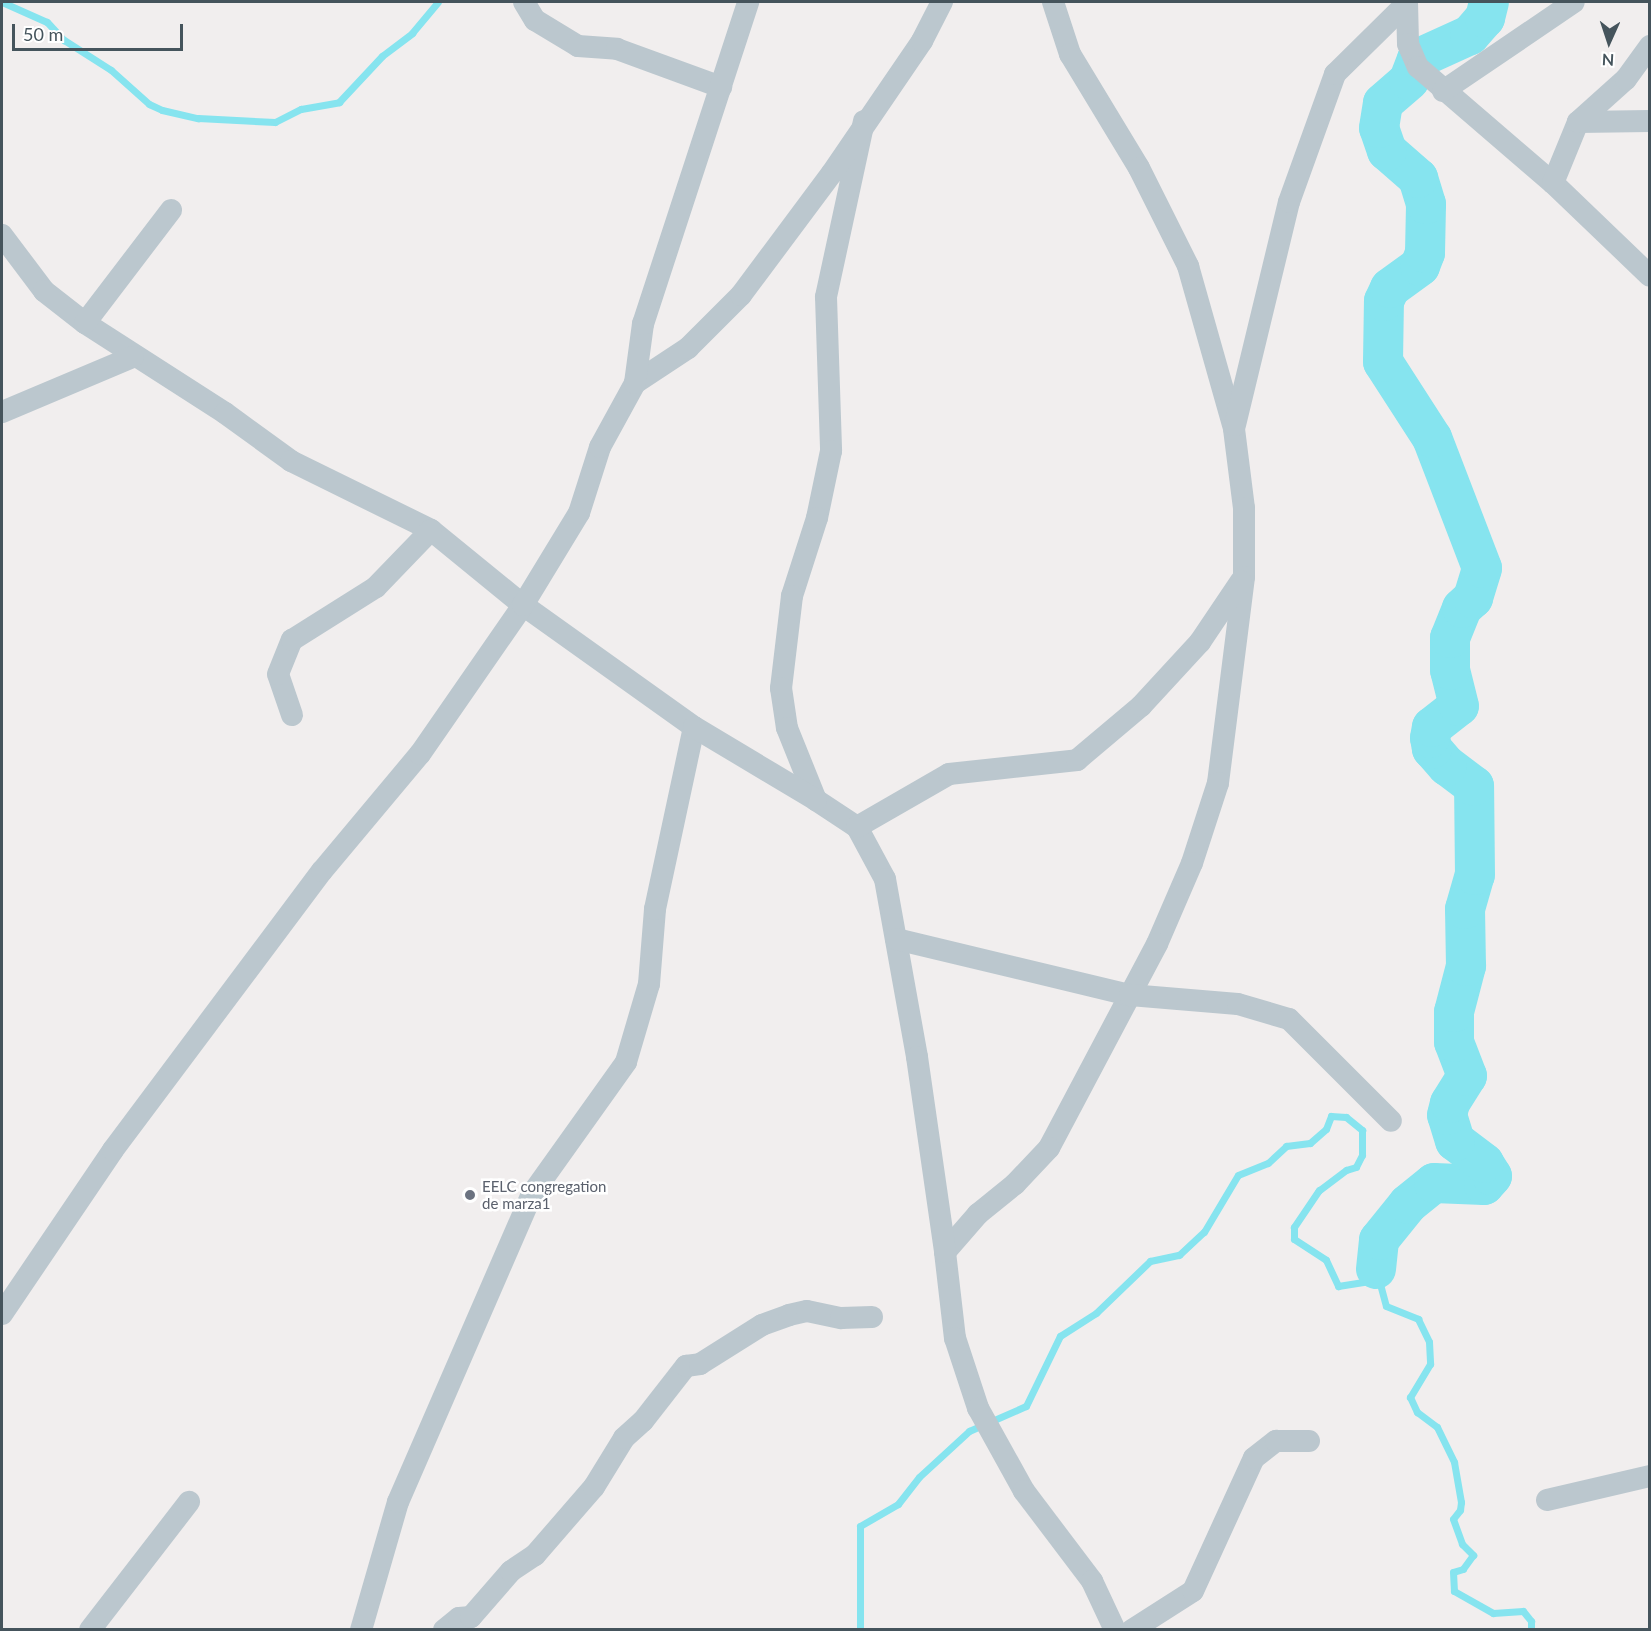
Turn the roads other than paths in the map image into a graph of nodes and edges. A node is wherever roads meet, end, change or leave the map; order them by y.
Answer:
1 (524, 2) edge
2 (748, 2) edge
3 (942, 2) edge
4 (1053, 2) edge
5 (1407, 2) edge
6 (1574, 2) edge
7 (1650, 46) edge
8 (721, 87) junction
9 (1443, 91) junction
10 (864, 121) junction
11 (1650, 121) edge
12 (1578, 122) junction
13 (1553, 183) junction
14 (171, 210) dead end
15 (2, 235) edge
16 (1650, 276) edge
17 (85, 324) junction
18 (133, 357) junction
19 (635, 383) junction
20 (2, 412) edge
21 (1234, 429) junction
22 (431, 530) junction
23 (1244, 578) junction
24 (523, 604) junction
25 (292, 715) dead end
26 (693, 727) junction
27 (816, 800) junction
28 (857, 827) junction
29 (897, 939) junction
30 (1130, 995) junction
31 (1391, 1121) dead end
32 (945, 1252) junction
33 (2, 1314) edge
34 (872, 1317) dead end
35 (1309, 1441) dead end
36 (1650, 1476) edge
37 (1547, 1500) dead end
38 (189, 1502) dead end
39 (90, 1629) edge
40 (361, 1629) edge
41 (444, 1629) edge
42 (1115, 1629) edge
43 (1132, 1629) edge

1 - 8 street
2 - 8 street
3 - 10 street
4 - 21 street
5 - 9 street
5 - 21 street
6 - 9 street
7 - 12 street
8 - 19 street
9 - 13 street
10 - 19 street
10 - 27 street
11 - 12 street
12 - 13 street
13 - 16 street
14 - 17 street
15 - 17 street
17 - 18 street
18 - 20 street
18 - 22 street
19 - 24 street
21 - 23 street
22 - 24 street
22 - 25 street
23 - 28 street
23 - 30 street
24 - 26 street
24 - 33 street
26 - 27 street
26 - 40 street
27 - 28 street
28 - 29 street
29 - 30 street
29 - 32 street
30 - 31 street
30 - 32 street
32 - 42 street
34 - 41 street
35 - 43 street
36 - 37 street
38 - 39 street

